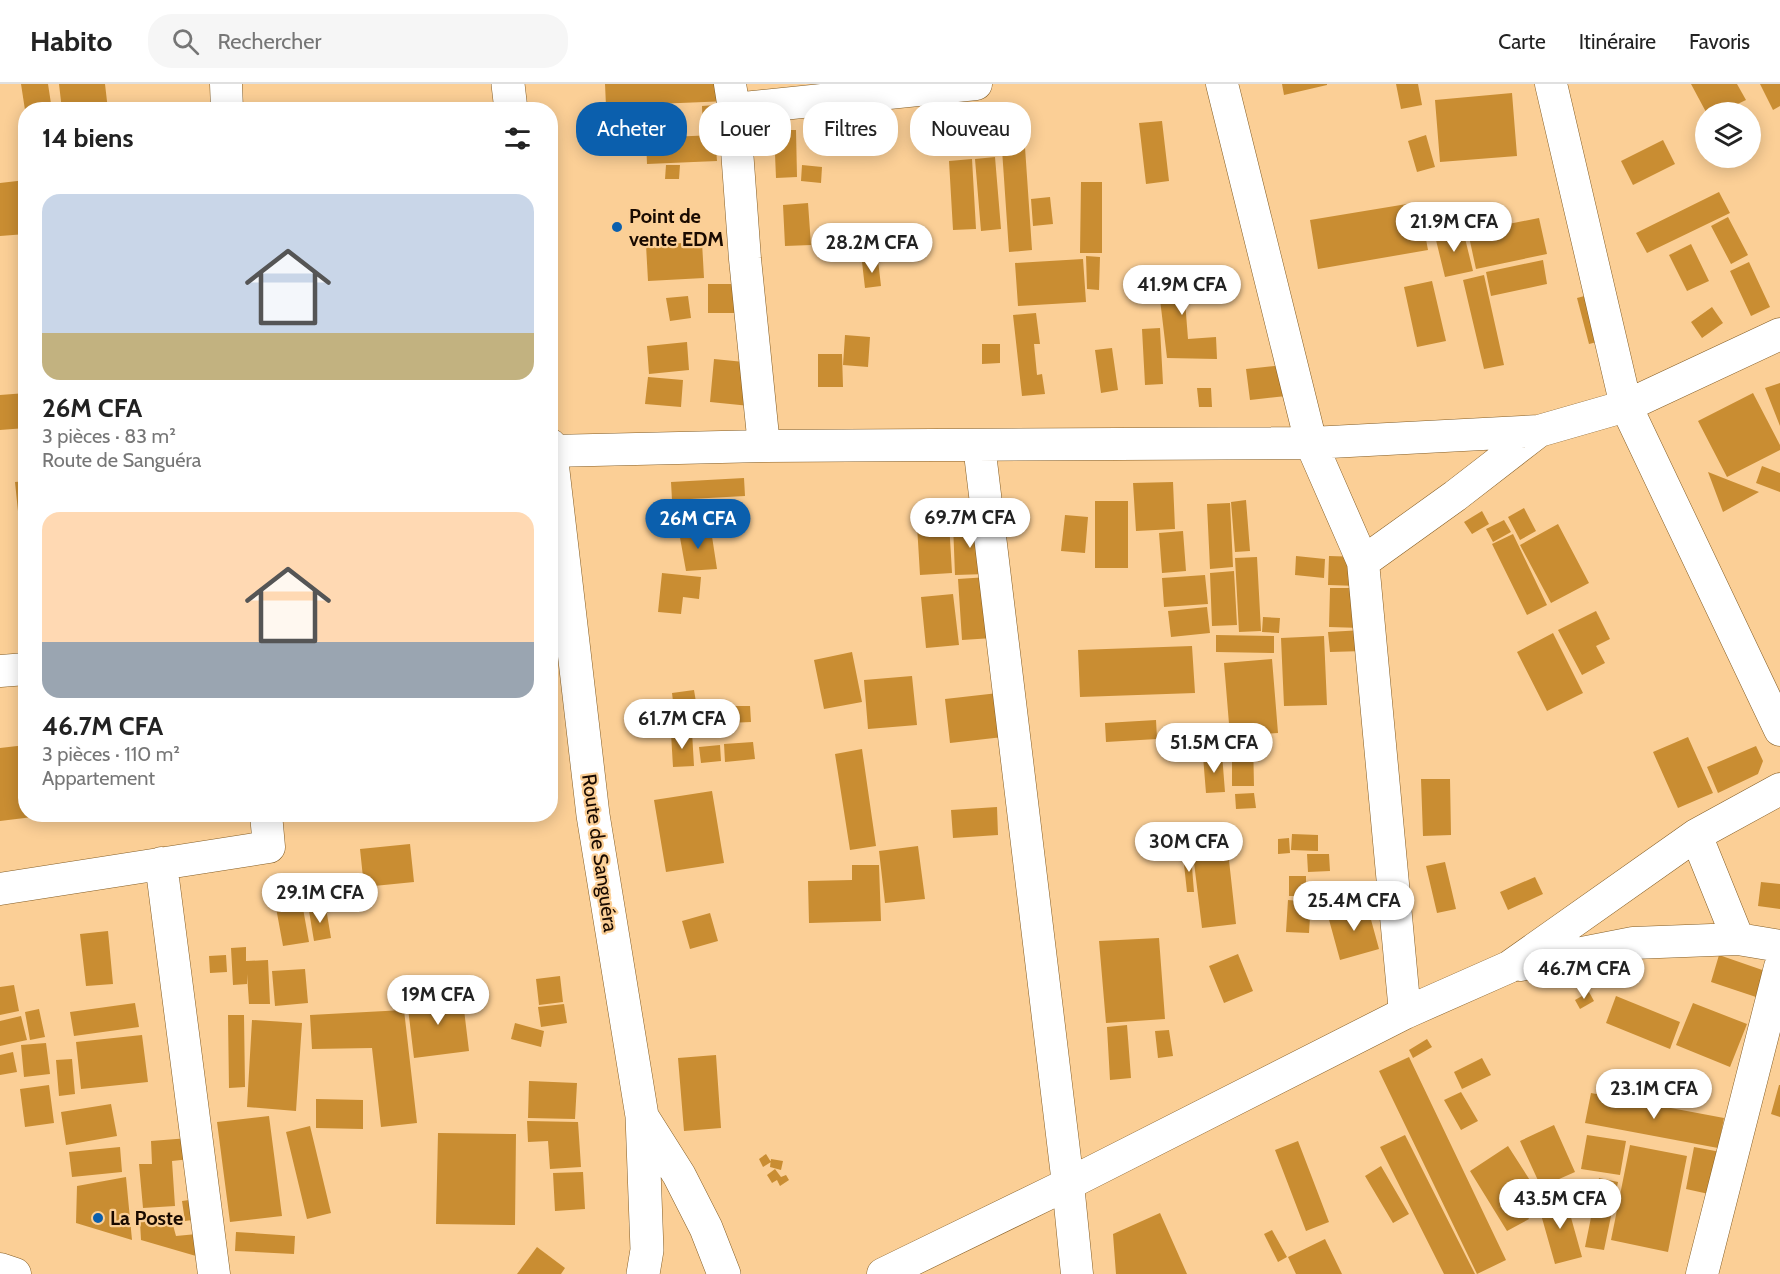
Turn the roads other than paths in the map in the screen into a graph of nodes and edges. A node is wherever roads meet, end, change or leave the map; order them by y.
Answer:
1 (226, 84) edge
2 (508, 84) edge
3 (976, 84) edge
4 (1222, 84) edge
5 (1551, 84) edge
6 (732, 97) edge
7 (227, 102) edge
8 (510, 102) edge
9 (1780, 334) edge
10 (1626, 406) junction
11 (1539, 431) junction
12 (1311, 443) junction
13 (979, 445) junction
14 (765, 446) junction
15 (558, 451) edge
16 (558, 512) edge
17 (1363, 562) junction
18 (18, 670) edge
19 (0, 671) edge
20 (1780, 730) edge
21 (1780, 789) edge
22 (267, 822) edge
23 (1696, 835) junction
24 (161, 863) junction
25 (0, 889) edge
26 (1738, 939) junction
27 (1780, 946) edge
28 (1509, 967) junction
29 (1780, 967) edge
30 (1405, 1013) junction
31 (642, 1116) junction
32 (1068, 1184) junction
33 (0, 1269) edge
34 (15, 1274) edge
35 (214, 1274) edge
36 (643, 1274) edge
37 (724, 1274) edge
38 (883, 1274) edge
39 (1077, 1274) edge
40 (1702, 1274) edge

1 - 7 street
2 - 8 street
3 - 6 street
4 - 12 street
5 - 10 street
6 - 14 street
9 - 10 street
10 - 11 street
10 - 20 street
11 - 12 street
11 - 17 street
12 - 13 street
12 - 17 street
13 - 14 street
13 - 32 street
14 - 15 street
16 - 31 street, Route de Sanguéra
17 - 30 street
18 - 19 street
21 - 23 street
22 - 24 street
23 - 26 street
23 - 28 street
24 - 25 street
24 - 35 street
26 - 27 street
26 - 28 street
28 - 30 street
29 - 40 street
30 - 32 street
31 - 36 street, Route de Sanguéra
31 - 37 street, Route de Sanguéra
32 - 38 street
32 - 39 street
33 - 34 street

